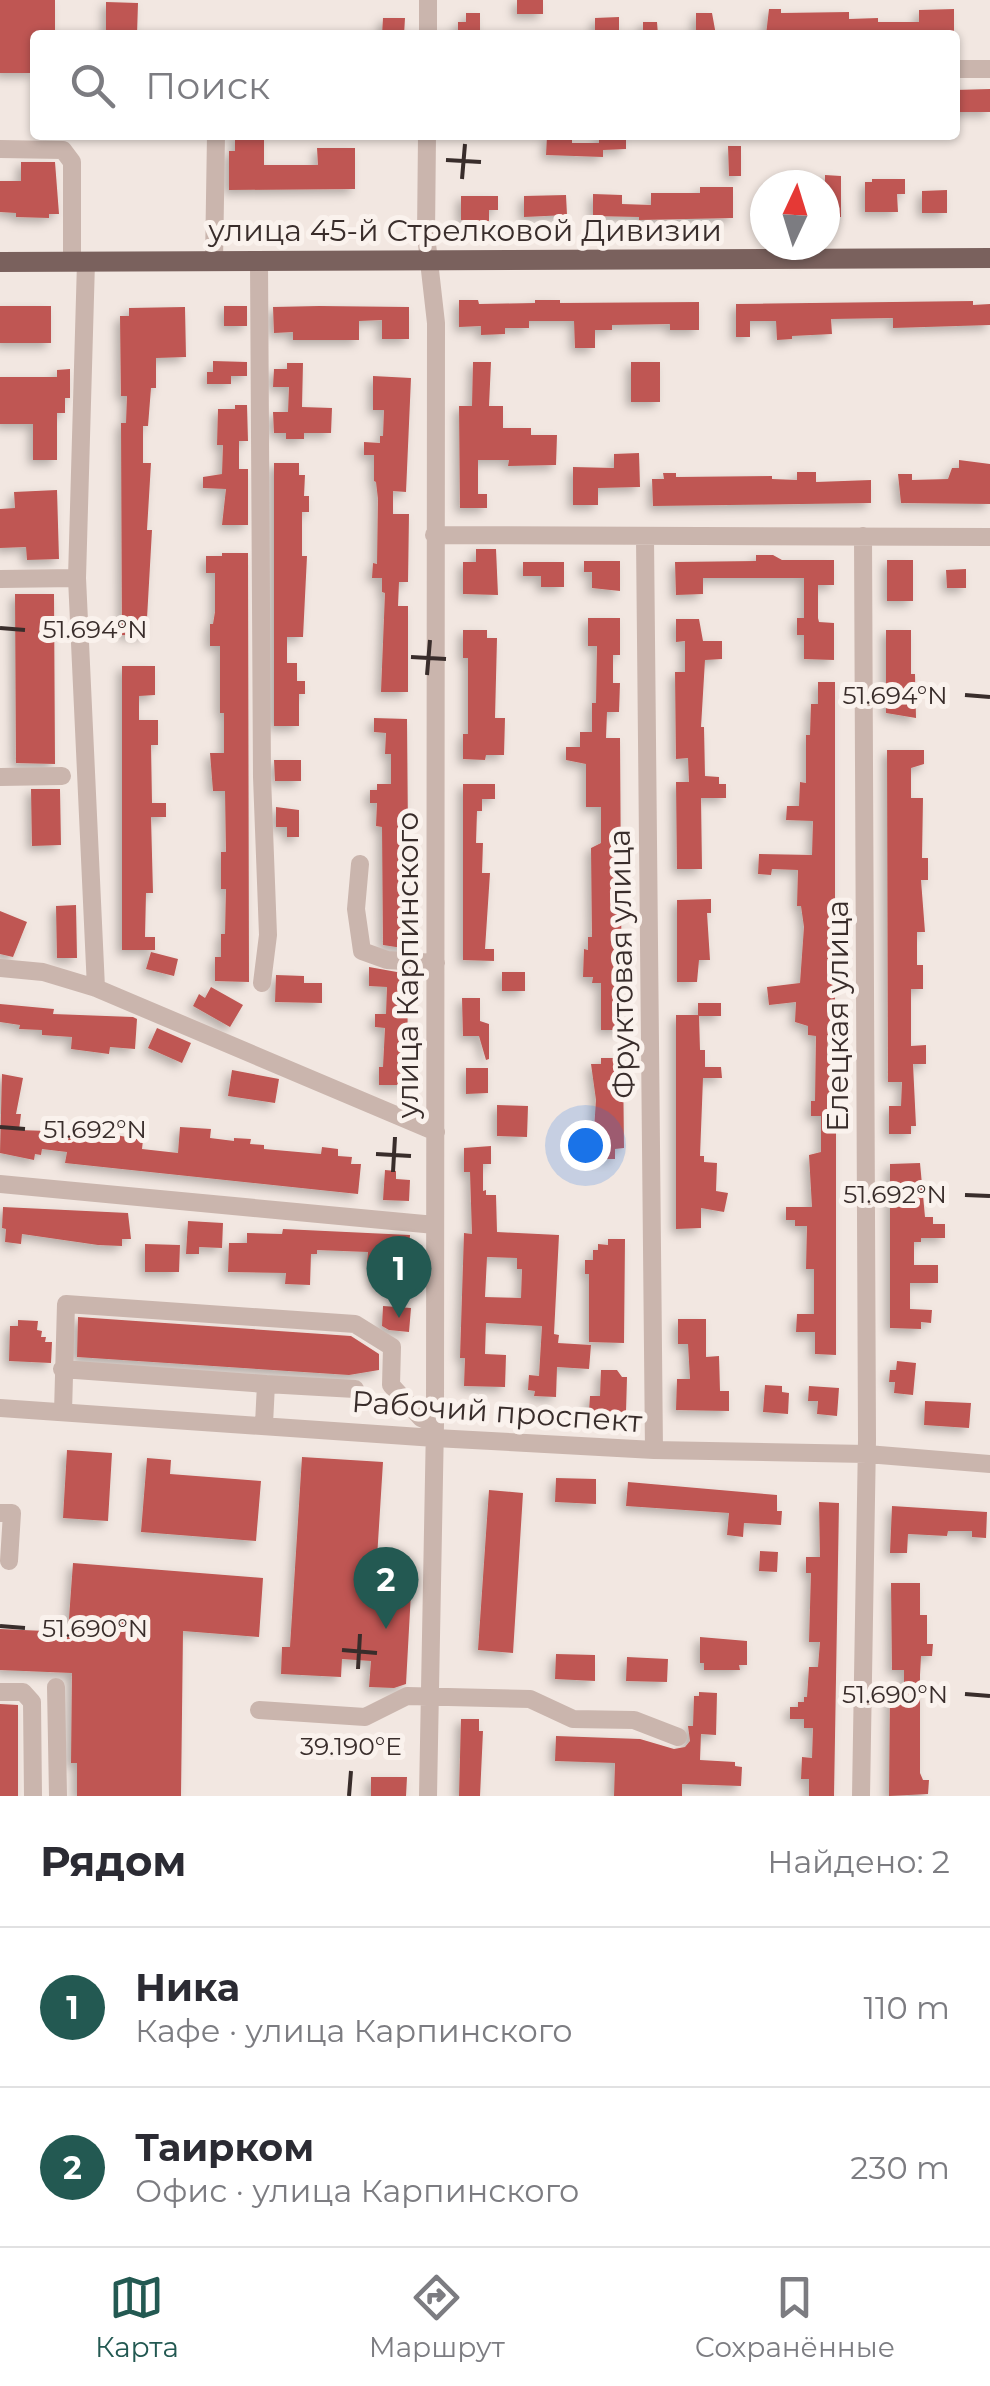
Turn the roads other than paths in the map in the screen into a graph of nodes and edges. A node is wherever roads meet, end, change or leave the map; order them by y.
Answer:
1 (428, 0) edge
2 (428, 30) edge
3 (960, 69) edge
4 (990, 69) edge
5 (216, 140) edge
6 (427, 140) edge
7 (0, 149) edge
8 (990, 258) edge
9 (0, 262) edge
10 (80, 262) junction
11 (214, 262) junction
12 (259, 262) junction
13 (430, 262) junction
14 (434, 535) junction
15 (863, 536) junction
16 (990, 537) edge
17 (645, 538) junction
18 (0, 578) edge
19 (77, 578) junction
20 (62, 776) dead end
21 (0, 778) edge
22 (360, 864) dead end
23 (436, 964) junction
24 (0, 968) edge
25 (262, 982) dead end
26 (96, 988) junction
27 (436, 1132) junction
28 (0, 1184) edge
29 (436, 1225) junction
30 (62, 1369) junction
31 (266, 1384) junction
32 (355, 1389) dead end
33 (0, 1408) edge
34 (63, 1412) junction
35 (264, 1424) junction
36 (435, 1431) junction
37 (654, 1450) junction
38 (866, 1454) junction
39 (990, 1464) edge
40 (0, 1513) edge
41 (9, 1561) dead end
42 (56, 1687) dead end
43 (0, 1692) edge
44 (430, 1699) junction
45 (259, 1710) dead end
46 (678, 1737) dead end
47 (32, 1796) edge
48 (58, 1796) edge
49 (428, 1796) edge
50 (862, 1796) edge

1 - 2 street
3 - 4 street
5 - 11 street
6 - 13 street, улица Карпинского
7 - 10 street
8 - 13 main road, улица 45-й Стрелковой Дивизии
9 - 10 main road, улица 45-й Стрелковой Дивизии
10 - 11 main road, улица 45-й Стрелковой Дивизии
10 - 19 street
11 - 12 main road, улица 45-й Стрелковой Дивизии
12 - 13 main road, улица 45-й Стрелковой Дивизии
12 - 25 street
13 - 14 street, улица Карпинского
14 - 17 street
14 - 23 street, улица Карпинского
15 - 16 street
15 - 17 street
15 - 38 street, Елецкая улица
17 - 37 street, Фруктовая улица
18 - 19 street
19 - 26 street
20 - 21 street
22 - 23 street
23 - 27 street, улица Карпинского
24 - 26 street
26 - 27 street
27 - 29 street, улица Карпинского
28 - 29 street
29 - 36 street, улица Карпинского
30 - 31 street
30 - 34 street
30 - 36 street
31 - 32 street
31 - 35 street
33 - 34 street, Рабочий проспект
34 - 35 street, Рабочий проспект
35 - 36 street, Рабочий проспект
36 - 37 street, Рабочий проспект
36 - 44 street, улица Карпинского
37 - 38 street, Рабочий проспект
38 - 39 street, Рабочий проспект
38 - 50 street, Елецкая улица
40 - 41 street
42 - 48 street
43 - 47 street
44 - 45 street
44 - 46 street
44 - 49 street, улица Карпинского

